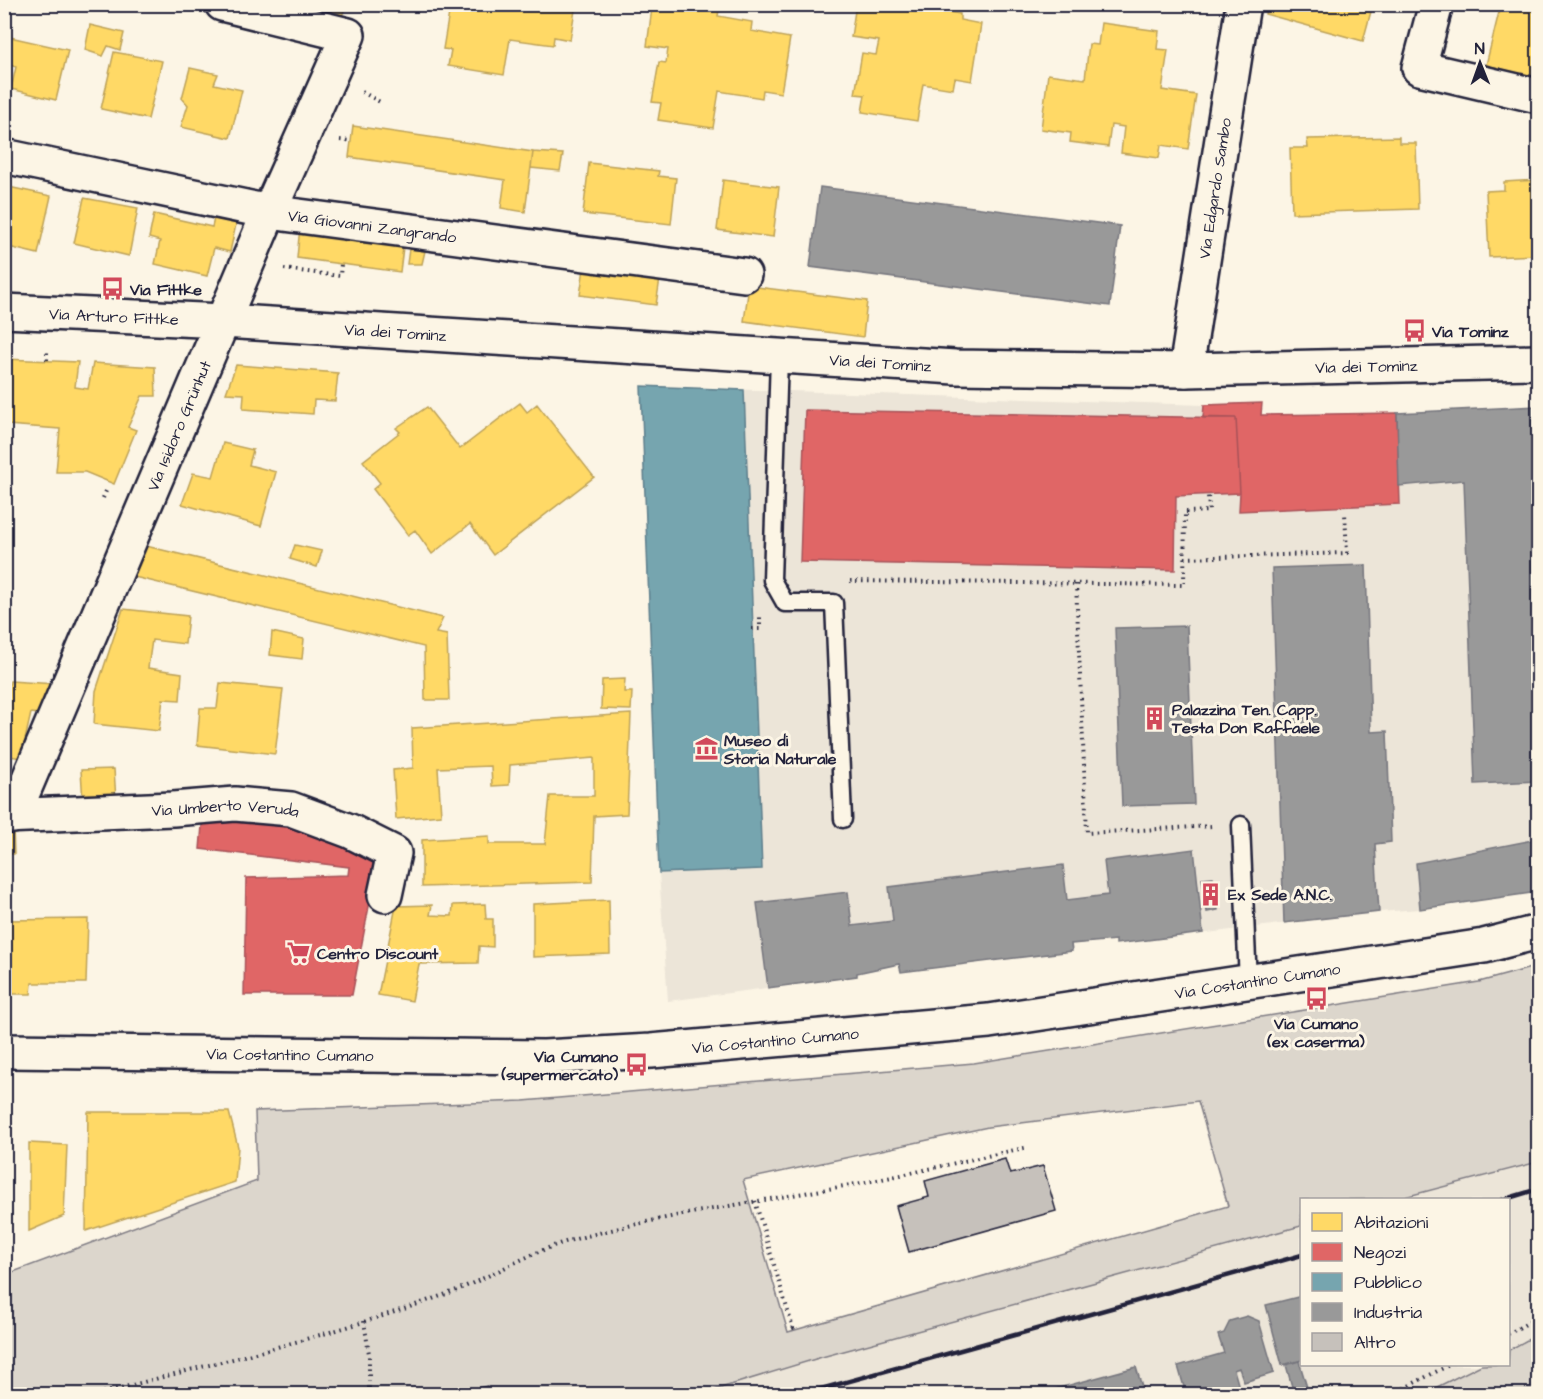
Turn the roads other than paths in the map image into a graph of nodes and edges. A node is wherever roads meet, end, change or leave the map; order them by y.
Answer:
1 (222, 4) edge
2 (1243, 4) edge
3 (1436, 4) edge
4 (1539, 96) edge
5 (4, 156) edge
6 (269, 212) junction
7 (744, 275) dead end
8 (4, 311) edge
9 (223, 321) junction
10 (779, 357) junction
11 (1539, 362) edge
12 (1186, 370) junction
13 (9, 816) edge
14 (843, 819) dead end
15 (1241, 825) road end
16 (385, 895) dead end
17 (1539, 932) edge
18 (1248, 982) junction
19 (4, 1051) edge

1 - 6 street, Via Isidoro Grünhut
2 - 12 street, Via Edgardo Sambo
3 - 4 street
5 - 6 street, Via Giovanni Zangrando
6 - 7 street, Via Giovanni Zangrando
6 - 9 street, Via Isidoro Grünhut
8 - 9 street, Via Arturo Fittke
9 - 10 street, Via dei Tominz
9 - 13 street, Via Isidoro Grünhut
10 - 12 street, Via dei Tominz
10 - 14 lane
11 - 12 street, Via dei Tominz
13 - 16 street, Via Umberto Veruda
15 - 18 lane
17 - 18 street, Via Costantino Cumano
18 - 19 street, Via Costantino Cumano

